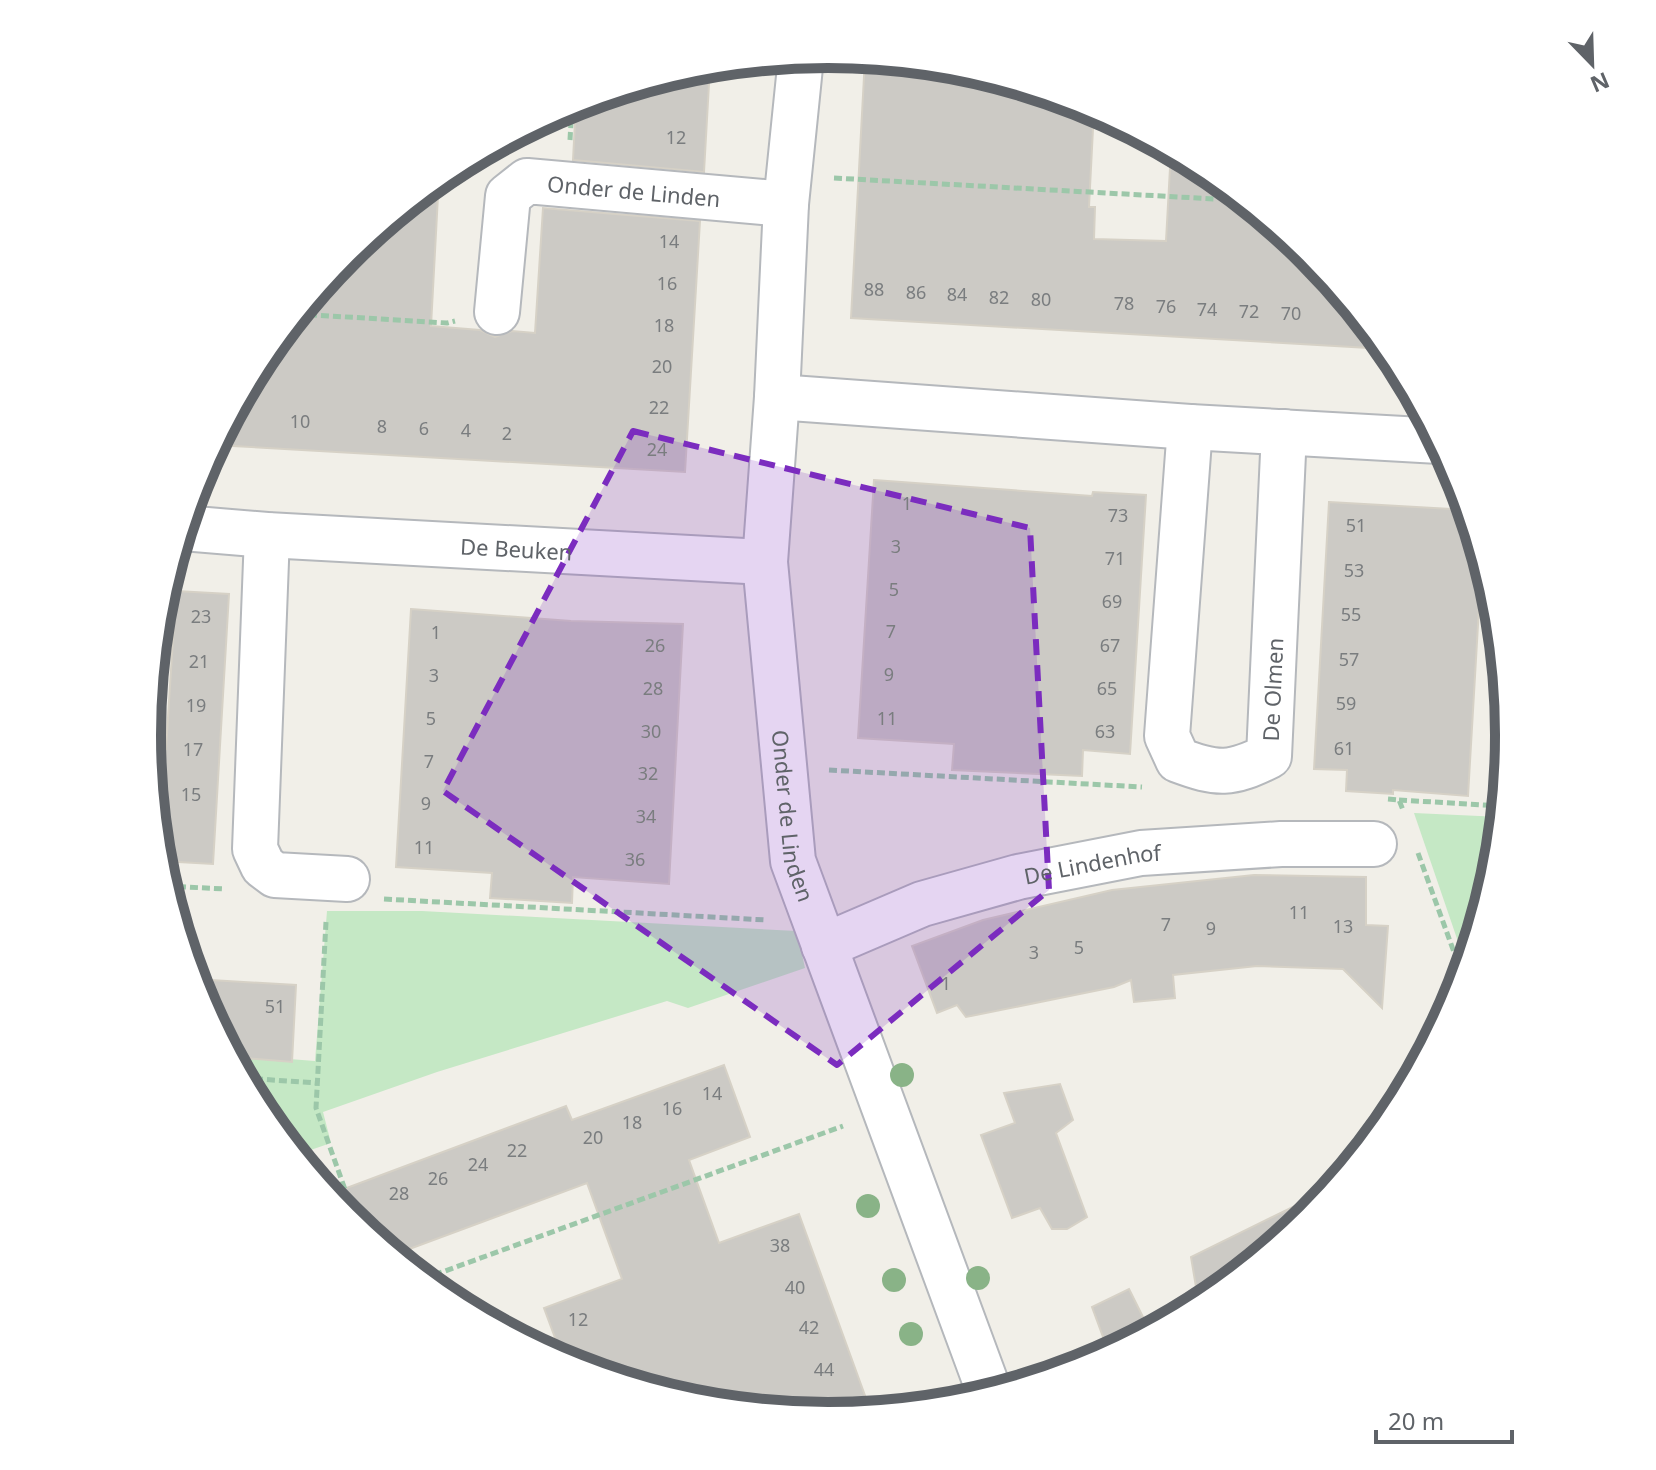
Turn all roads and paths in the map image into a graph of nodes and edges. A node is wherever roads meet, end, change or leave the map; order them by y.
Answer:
1 (800, 69) edge
2 (787, 190) junction
3 (1215, 199) dead end
4 (497, 312) joint
5 (311, 315) edge
6 (777, 397) junction
7 (1190, 427) junction
8 (1284, 432) junction
9 (1426, 440) edge
10 (194, 529) edge
11 (267, 535) junction
12 (765, 562) junction
13 (1178, 760) junction
14 (784, 768) junction
15 (1399, 800) dead end
16 (1491, 805) edge
17 (1374, 844) dead end
18 (338, 878) junction
19 (820, 934) junction
20 (257, 1079) edge
21 (317, 1083) junction
22 (885, 1110) junction
23 (348, 1198) edge
24 (436, 1274) edge
25 (986, 1383) edge

1 - 2 street, Onder de Linden
2 - 3 path
2 - 4 street, Onder de Linden
2 - 6 street, Onder de Linden
4 - 5 path
6 - 7 street
6 - 12 street, Onder de Linden
7 - 8 street
7 - 13 street
8 - 9 street
8 - 13 street, De Olmen
10 - 11 street, De Beuken
11 - 12 street, De Beuken
11 - 18 street
12 - 14 street, Onder de Linden
13 - 14 path
14 - 19 street, Onder de Linden
15 - 16 path
17 - 19 street, De Lindenhof
18 - 19 path
18 - 21 path
19 - 22 street, Onder de Linden
20 - 21 path
21 - 23 path
22 - 24 path
22 - 25 street, Onder de Linden

